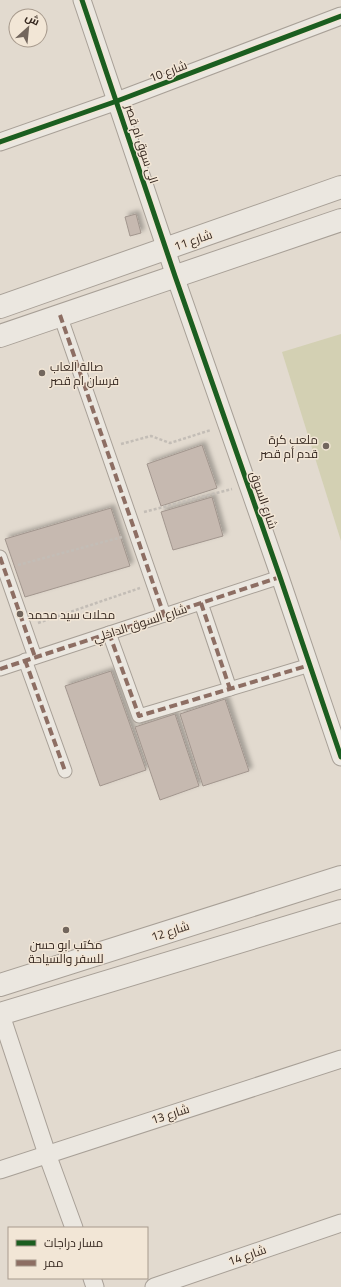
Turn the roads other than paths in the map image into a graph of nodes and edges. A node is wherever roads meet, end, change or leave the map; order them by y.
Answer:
1 (82, 0) edge
2 (341, 16) edge
3 (117, 102) junction
4 (0, 142) edge
5 (341, 187) edge
6 (341, 220) edge
7 (166, 249) junction
8 (175, 276) junction
9 (0, 307) edge
10 (60, 315) junction
11 (0, 336) edge
12 (2, 563) edge
13 (280, 577) junction
14 (201, 602) junction
15 (164, 615) junction
16 (109, 633) junction
17 (30, 659) junction
18 (310, 665) junction
19 (0, 669) edge
20 (230, 689) junction
21 (341, 758) edge
22 (65, 771) dead end
23 (341, 877) edge
24 (341, 910) edge
25 (0, 985) edge
26 (0, 1014) edge
27 (341, 1059) edge
28 (47, 1154) junction
29 (0, 1170) edge
30 (341, 1223) edge
31 (74, 1227) edge
32 (154, 1287) edge

1 - 3 street, الى سوق ام قصر
2 - 3 street, شارع 10
3 - 4 street, شارع 10
3 - 7 street, الى سوق ام قصر
5 - 7 street, شارع 11
6 - 8 street
7 - 8 street, شارع السوق
7 - 9 street, شارع 11
8 - 10 street
8 - 13 street, شارع السوق
10 - 11 street
10 - 15 street
12 - 17 street
13 - 14 street, شارع السوق الداخلي
13 - 18 street, شارع السوق
14 - 15 street, شارع السوق الداخلي
14 - 20 street
15 - 16 street, شارع السوق الداخلي
16 - 17 street, شارع السوق الداخلي
16 - 20 street
17 - 19 street, شارع السوق الداخلي
17 - 22 street
18 - 20 street
18 - 21 street, شارع السوق
23 - 25 street, شارع 12
24 - 26 street
26 - 28 street
27 - 28 street, شارع 13
28 - 29 street, شارع 13
28 - 31 street
30 - 32 street, شارع 14

